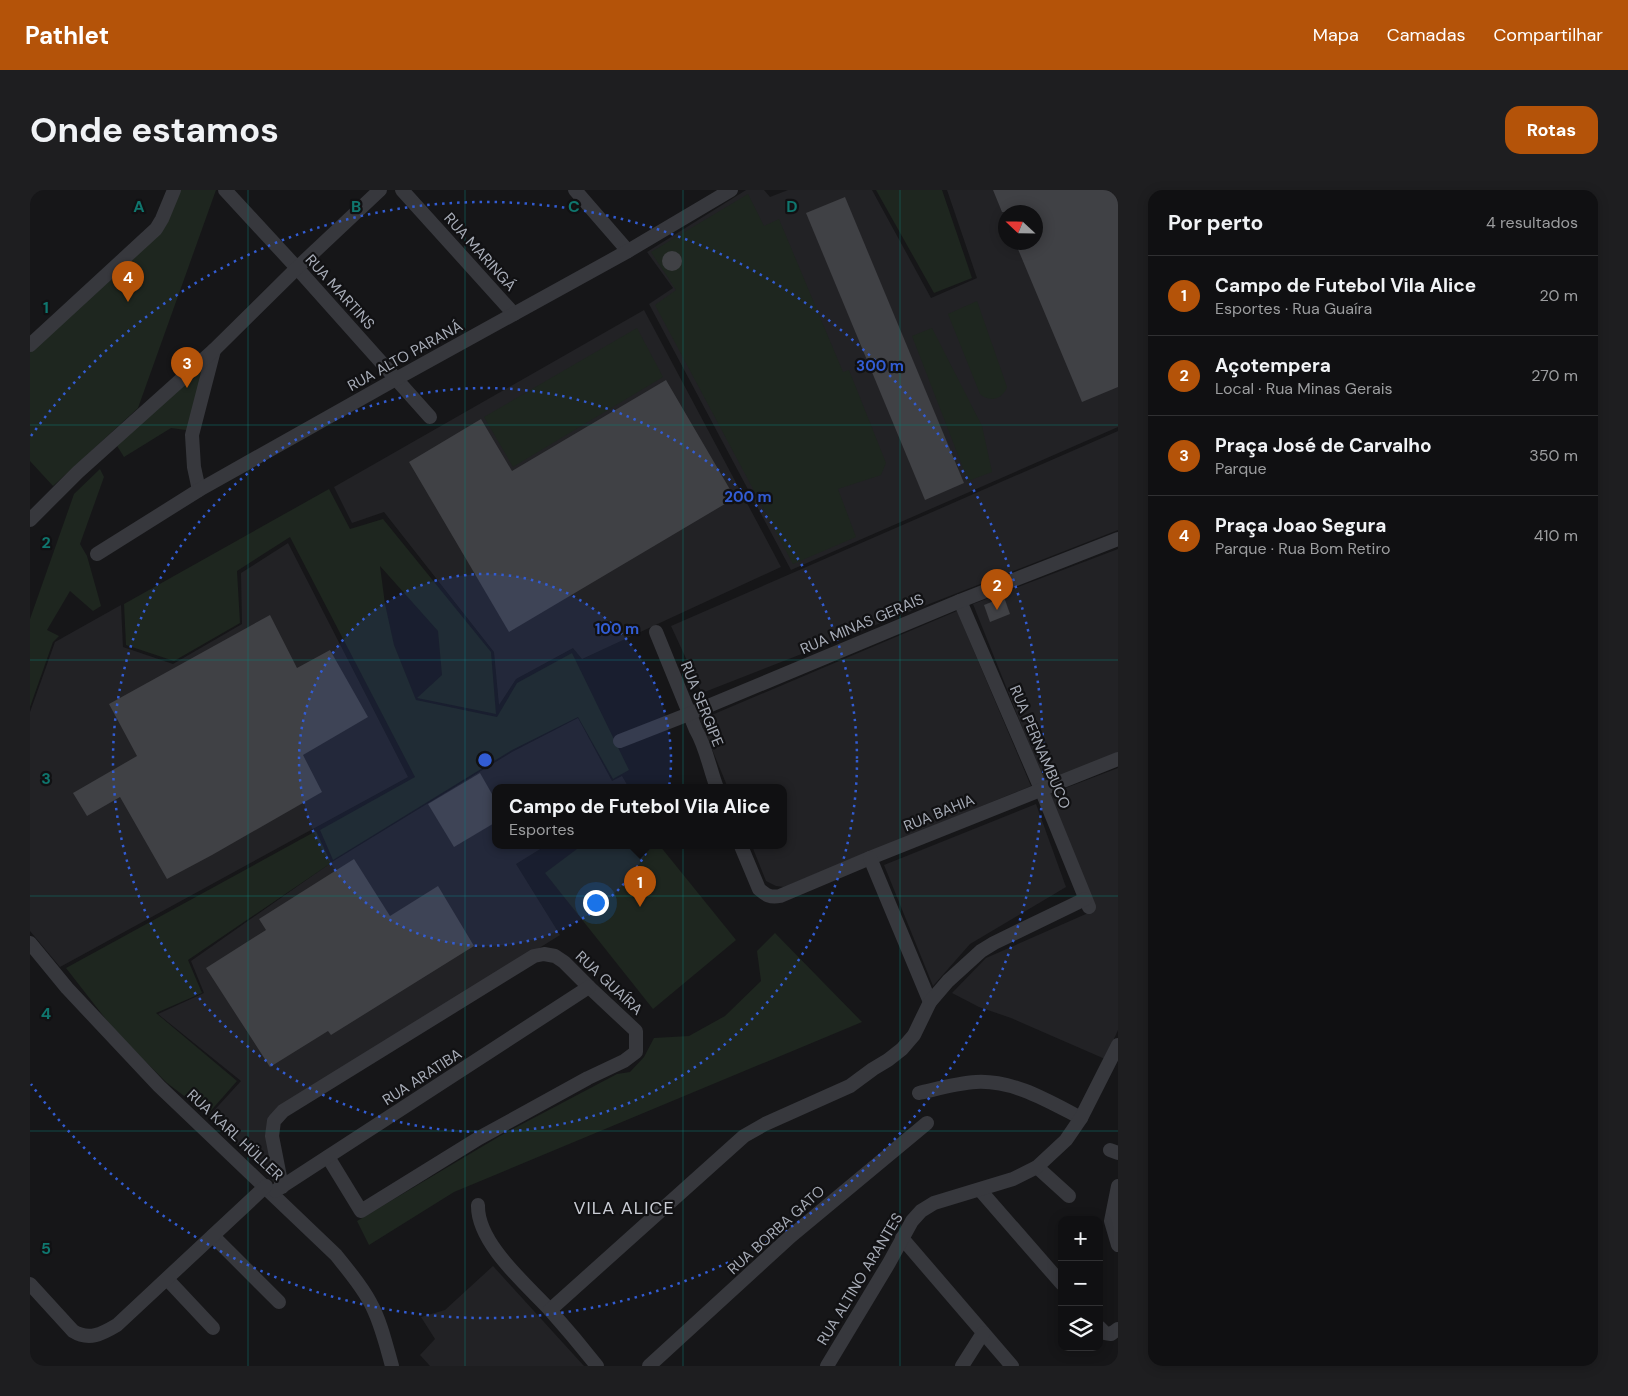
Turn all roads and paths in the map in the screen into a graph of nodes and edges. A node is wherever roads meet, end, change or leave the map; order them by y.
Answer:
1 (174, 190) edge
2 (225, 190) edge
3 (380, 190) edge
4 (402, 190) edge
5 (575, 190) edge
6 (731, 190) edge
7 (628, 252) junction
8 (298, 268) junction
9 (514, 314) junction
10 (30, 345) edge
11 (214, 350) junction
12 (396, 379) junction
13 (430, 417) dead end
14 (199, 490) junction
15 (30, 520) edge
16 (1118, 539) edge
17 (97, 554) dead end
18 (960, 600) junction
19 (656, 632) dead end
20 (689, 714) junction
21 (620, 741) dead end
22 (1118, 759) edge
23 (715, 784) edge
24 (1041, 789) junction
25 (741, 849) edge
26 (870, 858) junction
27 (30, 943) edge
28 (589, 987) junction
29 (930, 1002) junction
30 (1118, 1045) edge
31 (919, 1093) dead end
32 (1081, 1118) junction
33 (927, 1123) dead end
34 (328, 1157) junction
35 (1037, 1167) junction
36 (1118, 1186) edge
37 (273, 1189) junction
38 (980, 1190) junction
39 (1069, 1196) dead end
40 (478, 1205) dead end
41 (1115, 1231) edge
42 (213, 1236) junction
43 (902, 1238) junction
44 (168, 1279) junction
45 (1058, 1279) edge
46 (30, 1284) edge
47 (279, 1302) dead end
48 (550, 1310) junction
49 (214, 1328) dead end
50 (1118, 1329) edge
51 (1103, 1330) edge
52 (983, 1333) junction
53 (392, 1366) edge
54 (597, 1366) edge
55 (650, 1366) edge
56 (827, 1366) edge
57 (962, 1366) edge
58 (1012, 1366) edge

1 - 10 street
2 - 8 street, RUA MARTINS
3 - 8 street
4 - 9 street, RUA MARINGÁ
5 - 7 street
6 - 7 street, RUA ALTO PARANÁ
7 - 9 street, RUA ALTO PARANÁ
8 - 11 street
8 - 12 street, RUA MARTINS
9 - 12 street, RUA ALTO PARANÁ
11 - 14 street
11 - 15 street
12 - 13 street, RUA MARTINS
12 - 14 street, RUA ALTO PARANÁ
14 - 17 street, RUA ALTO PARANÁ
16 - 18 street, RUA MINAS GERAIS
18 - 20 street, RUA MINAS GERAIS
18 - 24 street, RUA PERNAMBUCO
19 - 20 street, RUA SERGIPE
20 - 21 street, RUA MINAS GERAIS
20 - 23 street, RUA SERGIPE
22 - 24 street, RUA BAHIA
24 - 26 street, RUA BAHIA
24 - 29 street, RUA PERNAMBUCO
25 - 26 street, RUA BAHIA
26 - 29 street
27 - 37 street, RUA KARL HÜLLER
28 - 34 street, RUA ARATIBA
28 - 34 street, RUA GUAÍRA
28 - 37 street, RUA GUAÍRA
29 - 48 street
30 - 32 street, RUA ALTINO ARANTES
31 - 32 street
32 - 35 street, RUA ALTINO ARANTES
33 - 55 street, RUA BORBA GATO
34 - 37 street, RUA ARATIBA
35 - 38 street, RUA ALTINO ARANTES
35 - 39 street
36 - 41 street
37 - 42 street, RUA ARATIBA
37 - 53 street, RUA KARL HÜLLER
38 - 43 street, RUA ALTINO ARANTES
38 - 45 street
40 - 48 street
42 - 44 street, RUA ARATIBA
42 - 47 street
43 - 52 street
43 - 56 street, RUA ALTINO ARANTES
44 - 46 street, RUA ARATIBA
44 - 49 street
48 - 54 street
50 - 51 street
52 - 57 street
52 - 58 street

